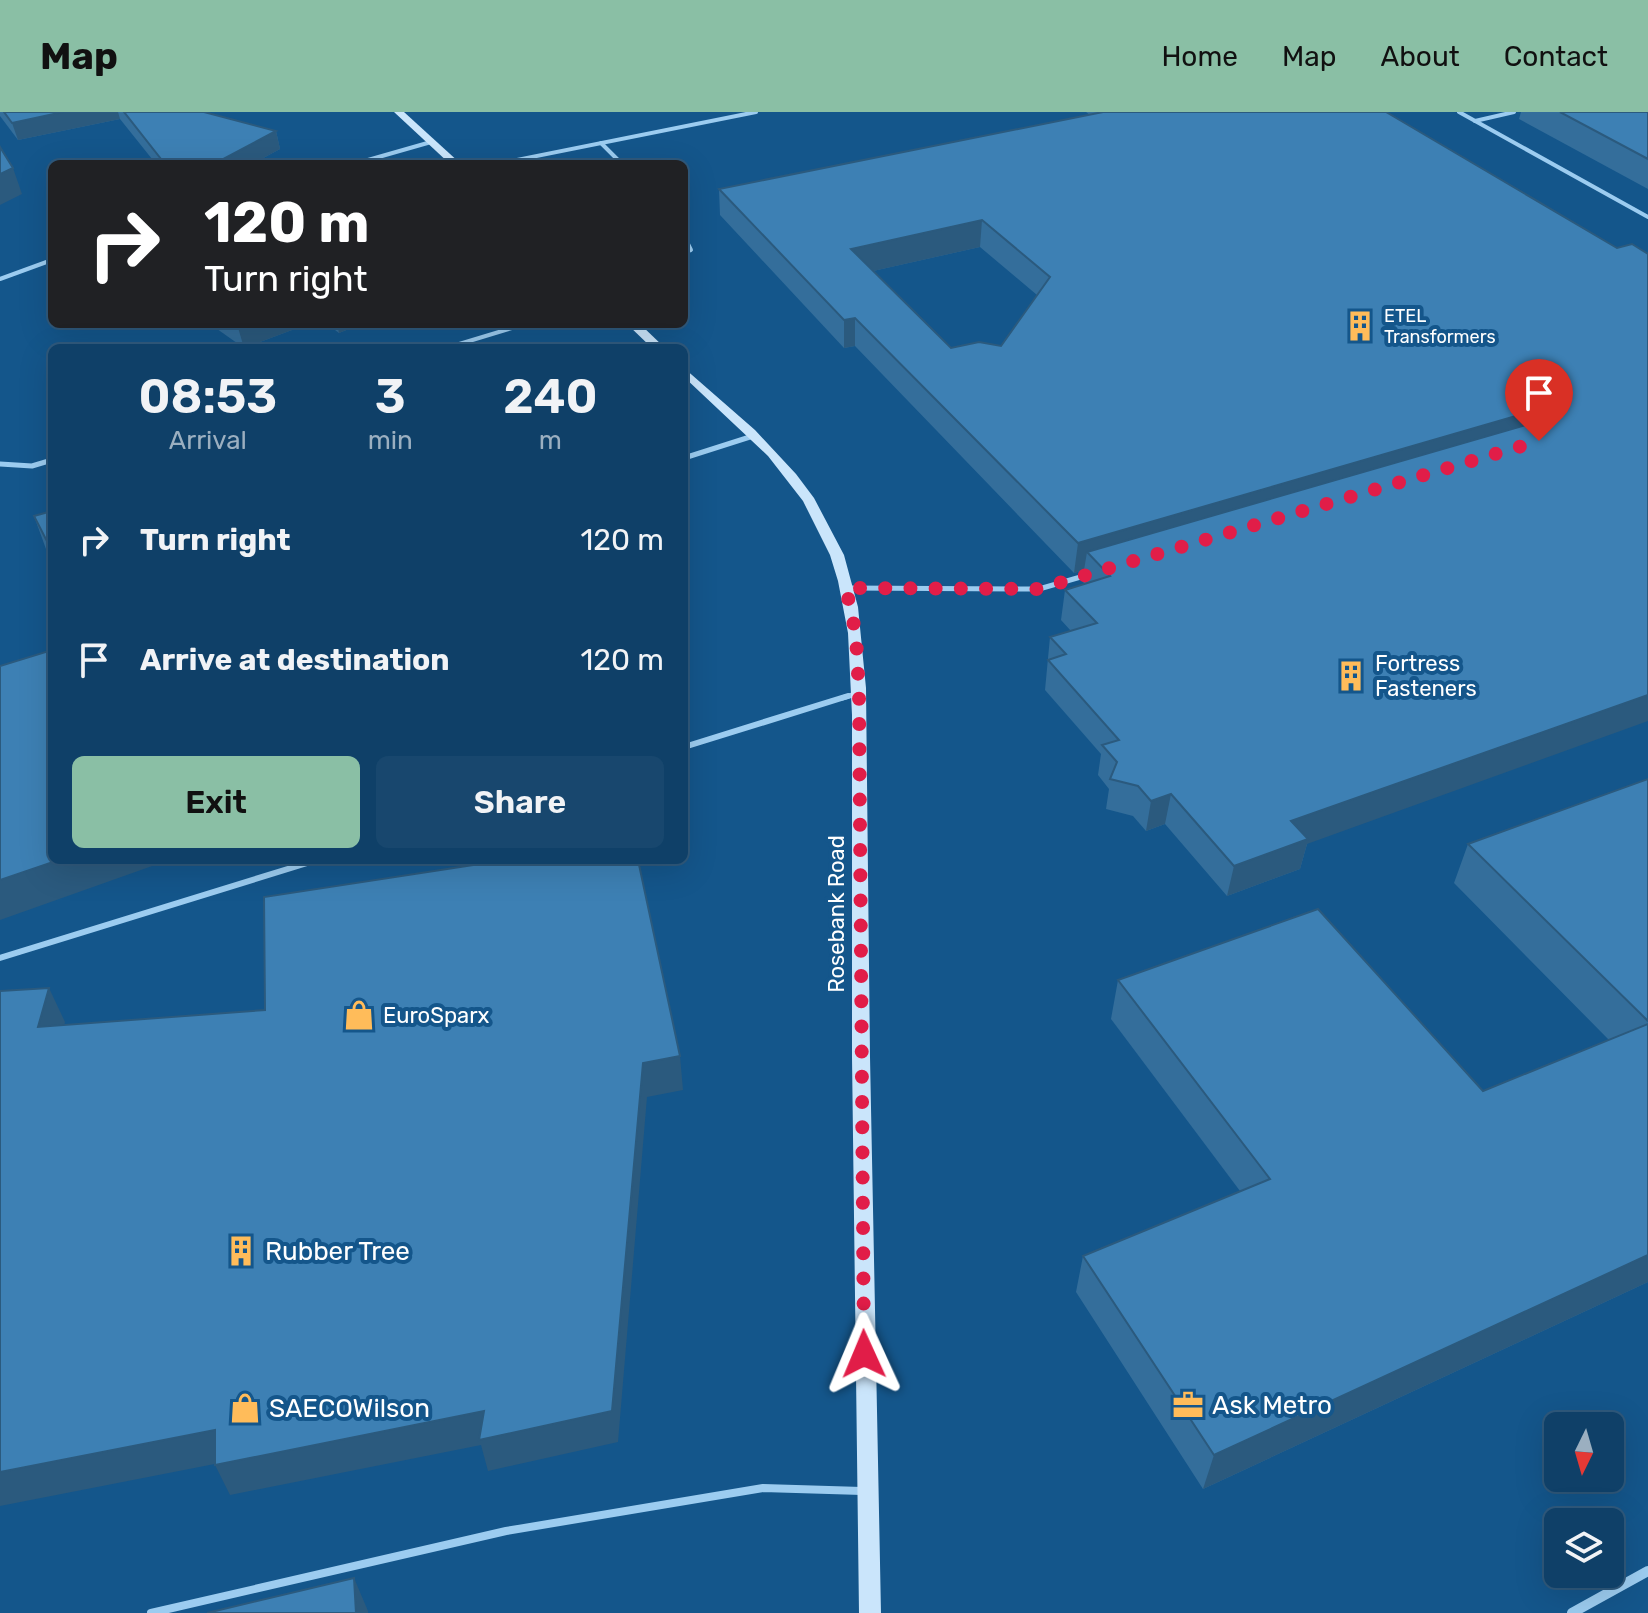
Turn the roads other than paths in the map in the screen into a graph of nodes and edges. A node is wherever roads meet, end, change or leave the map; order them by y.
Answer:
1 (399, 112) edge
2 (756, 112) edge
3 (1459, 112) edge
4 (1514, 112) edge
5 (1475, 121) junction
6 (431, 142) junction
7 (601, 143) junction
8 (368, 160) edge
9 (451, 160) edge
10 (517, 160) edge
11 (618, 160) edge
12 (1648, 217) edge
13 (48, 261) edge
14 (0, 279) edge
15 (512, 328) edge
16 (637, 328) edge
17 (459, 344) edge
18 (655, 344) edge
19 (688, 375) edge
20 (754, 435) junction
21 (688, 457) edge
22 (48, 461) edge
23 (0, 464) edge
24 (1100, 571) edge
25 (846, 588) junction
26 (859, 693) junction
27 (688, 746) edge
28 (304, 864) edge
29 (0, 958) edge
30 (869, 1491) junction
31 (1648, 1571) edge
32 (151, 1613) edge
33 (870, 1613) edge
34 (1572, 1613) edge

1 - 6 main road
2 - 7 lane
3 - 5 lane
4 - 5 lane
5 - 12 lane
6 - 8 lane
6 - 9 main road
7 - 10 lane
7 - 11 lane
13 - 14 lane
15 - 17 lane
16 - 18 main road
19 - 20 main road, Rosebank Road
20 - 21 lane
20 - 25 main road, Rosebank Road
22 - 23 lane
24 - 25 lane
25 - 26 main road, Rosebank Road
26 - 27 lane
26 - 30 main road, Rosebank Road
28 - 29 lane
30 - 32 lane
30 - 33 main road, Rosebank Road
31 - 34 street

